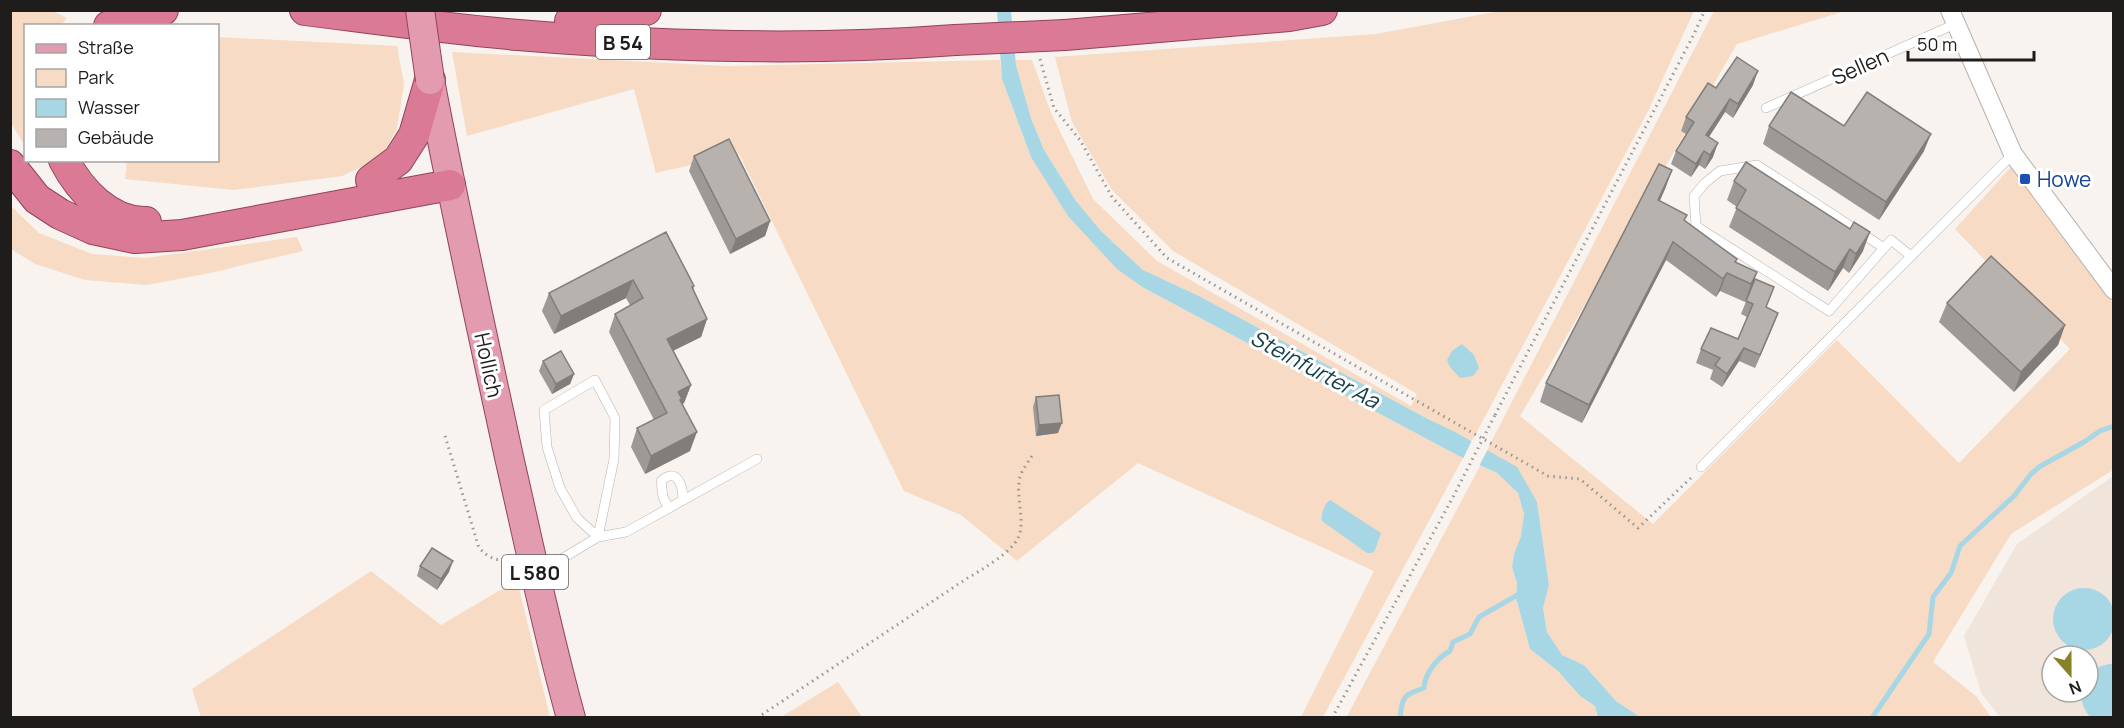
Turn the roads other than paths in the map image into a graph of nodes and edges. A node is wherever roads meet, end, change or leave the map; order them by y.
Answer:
1 (164, 10) edge
2 (305, 10) edge
3 (420, 10) edge
4 (460, 10) edge
5 (646, 10) edge
6 (1160, 10) edge
7 (1322, 10) edge
8 (1289, 16) junction
9 (1952, 17) edge
10 (570, 21) junction
11 (114, 24) edge
12 (955, 40) junction
13 (430, 80) junction
14 (1766, 108) dead end
15 (2013, 154) junction
16 (65, 162) edge
17 (10, 165) edge
18 (371, 180) junction
19 (450, 185) junction
20 (1884, 248) junction
21 (1911, 256) junction
22 (2114, 290) edge
23 (757, 459) dead end
24 (1701, 467) road end
25 (683, 500) junction
26 (668, 507) junction
27 (598, 537) junction
28 (534, 565) junction
29 (571, 717) edge

1 - 11 highway
2 - 12 highway, B 54
3 - 13 main road, Hollich / L 580, bridge
4 - 10 highway, B 54
5 - 10 highway
6 - 8 highway
7 - 8 highway, B 54
8 - 12 highway, B 54, bridge
9 - 14 lane, Sellen
9 - 15 street
10 - 12 highway, B 54
13 - 18 highway
13 - 19 main road, Hollich / L 580
15 - 21 lane
15 - 22 street
16 - 18 highway
17 - 19 highway
18 - 19 highway
19 - 28 main road, Hollich / L 580
20 - 20 lane
20 - 21 lane
21 - 24 lane
23 - 25 lane
25 - 26 lane
25 - 26 lane
26 - 27 lane
27 - 27 lane
27 - 28 lane
28 - 29 main road, Hollich / L 580

